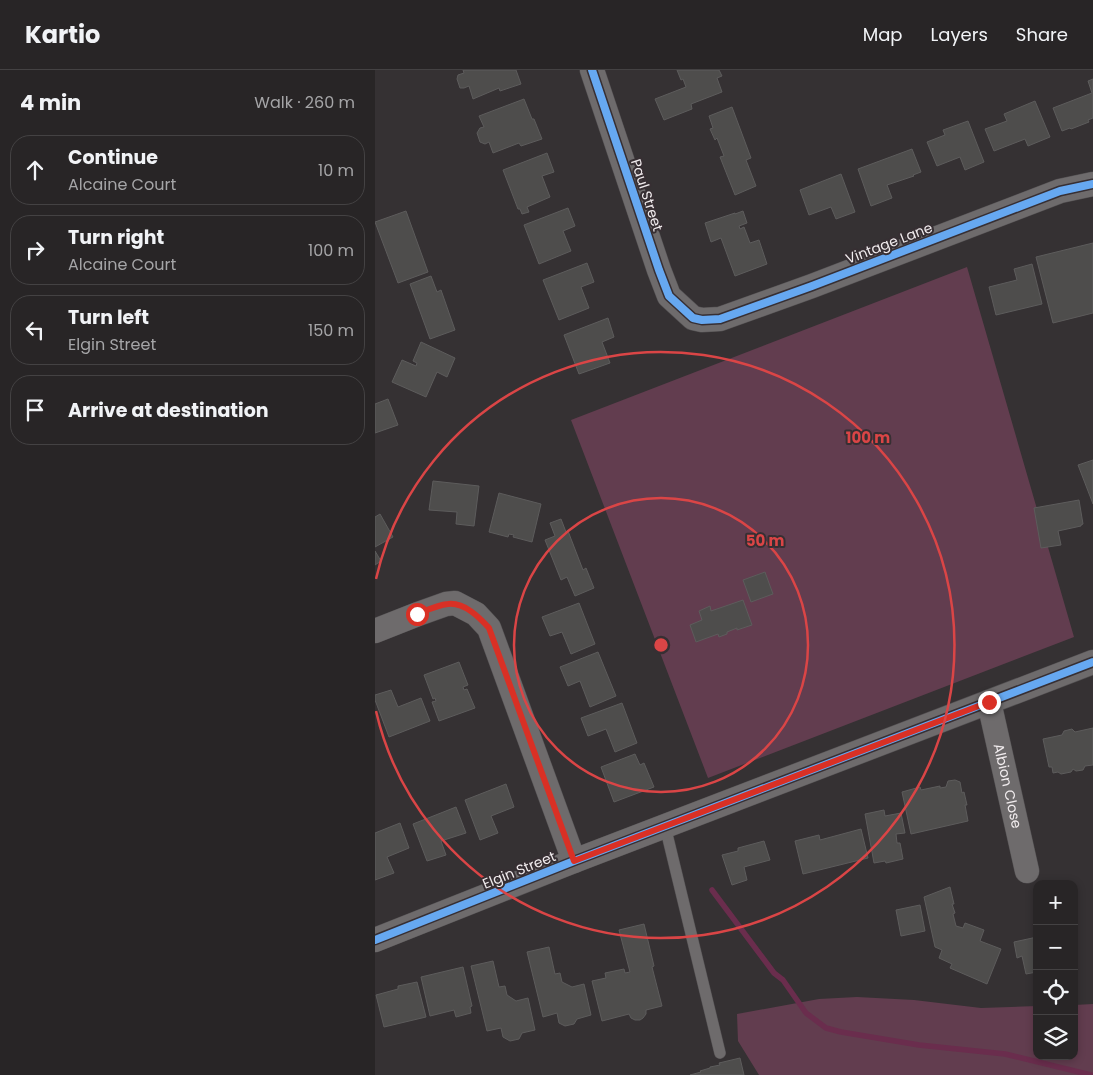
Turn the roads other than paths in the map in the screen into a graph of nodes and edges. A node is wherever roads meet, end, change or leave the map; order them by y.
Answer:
1 (592, 70) edge
2 (1093, 184) edge
3 (693, 318) joint
4 (375, 631) edge
5 (1093, 662) edge
6 (989, 702) junction
7 (665, 826) junction
8 (574, 861) junction
9 (1027, 871) dead end
10 (375, 940) edge
11 (720, 1053) dead end

1 - 3 street, Paul Street
2 - 3 street, Vintage Lane
4 - 8 street
5 - 6 street, Elgin Street
6 - 7 street, Elgin Street
6 - 9 street, Albion Close
7 - 8 street, Elgin Street
7 - 11 lane
8 - 10 street, Elgin Street

